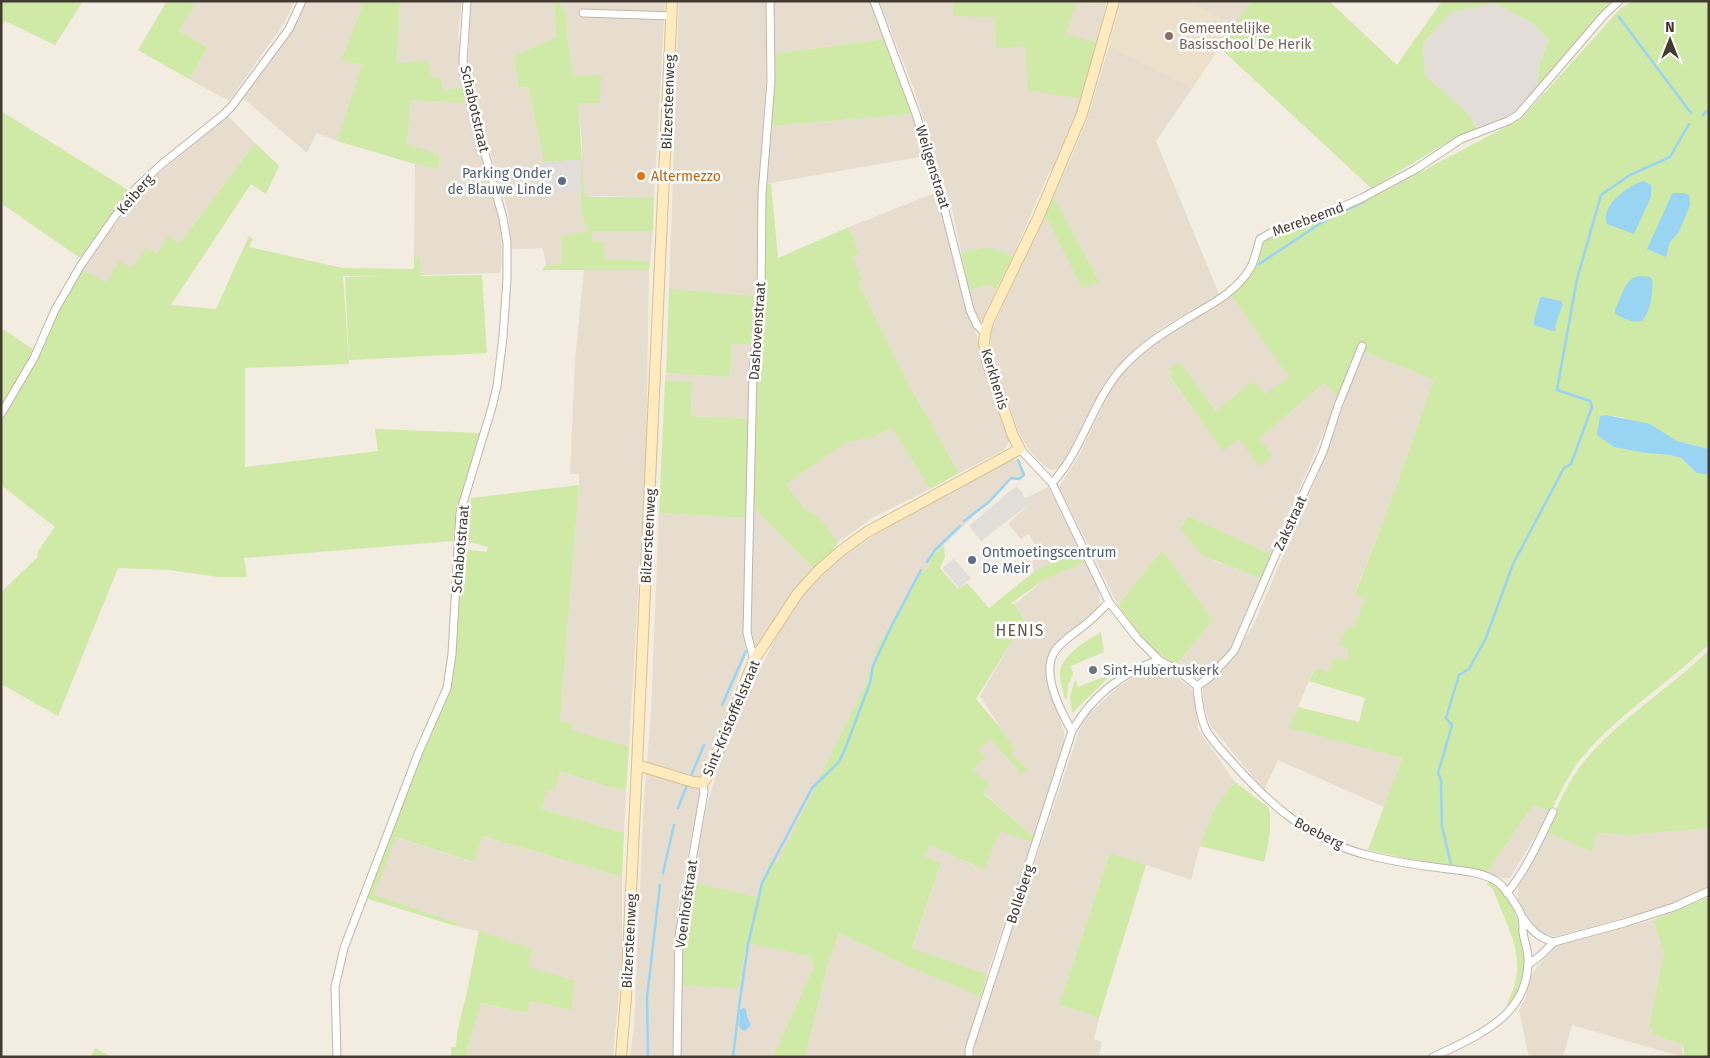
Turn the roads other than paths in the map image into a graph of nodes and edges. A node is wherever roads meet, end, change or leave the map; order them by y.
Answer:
1 (302, 1) edge
2 (467, 1) edge
3 (672, 1) edge
4 (770, 1) edge
5 (874, 1) edge
6 (1114, 1) edge
7 (1616, 3) edge
8 (583, 13) dead end
9 (672, 16) junction
10 (985, 333) junction
11 (1362, 346) dead end
12 (1, 414) edge
13 (1020, 449) junction
14 (1052, 482) junction
15 (1109, 602) junction
16 (754, 660) junction
17 (1160, 660) junction
18 (1197, 686) junction
19 (1072, 731) junction
20 (638, 765) junction
21 (703, 783) junction
22 (1552, 812) dead end
23 (1709, 891) edge
24 (1507, 893) junction
25 (1522, 918) junction
26 (1554, 942) junction
27 (1528, 965) junction
28 (337, 1057) edge
29 (620, 1057) edge
30 (677, 1057) edge
31 (970, 1057) edge
32 (1433, 1057) edge

1 - 12 street, Keiberg
2 - 28 street, Schabotstraat
3 - 9 main road, Bilzersteenweg
4 - 16 street, Dashovenstraat
5 - 10 street, Weilgenstraat
6 - 10 main road, Kerkhenis
7 - 14 street, Merebeemd
8 - 9 street
9 - 20 main road, Bilzersteenweg
10 - 13 main road, Kerkhenis
11 - 18 street, Zakstraat
13 - 14 street, Kerkhenis
13 - 16 main road, Sint-Kristoffelstraat
14 - 15 street, Kerkhenis
15 - 17 street, Kerkhenis
15 - 19 street
16 - 21 main road, Sint-Kristoffelstraat
17 - 18 street, Kerkhenis
17 - 19 street, Bolleberg
18 - 24 street, Boeberg
19 - 31 street, Bolleberg
20 - 21 main road, Sint-Kristoffelstraat
20 - 29 main road, Bilzersteenweg
21 - 30 street, Voenhofstraat
22 - 24 street
23 - 26 street
24 - 25 street, Boeberg
25 - 26 street, Boeberg
25 - 27 street, Boeberg
26 - 27 street
27 - 32 street, Boeberg

